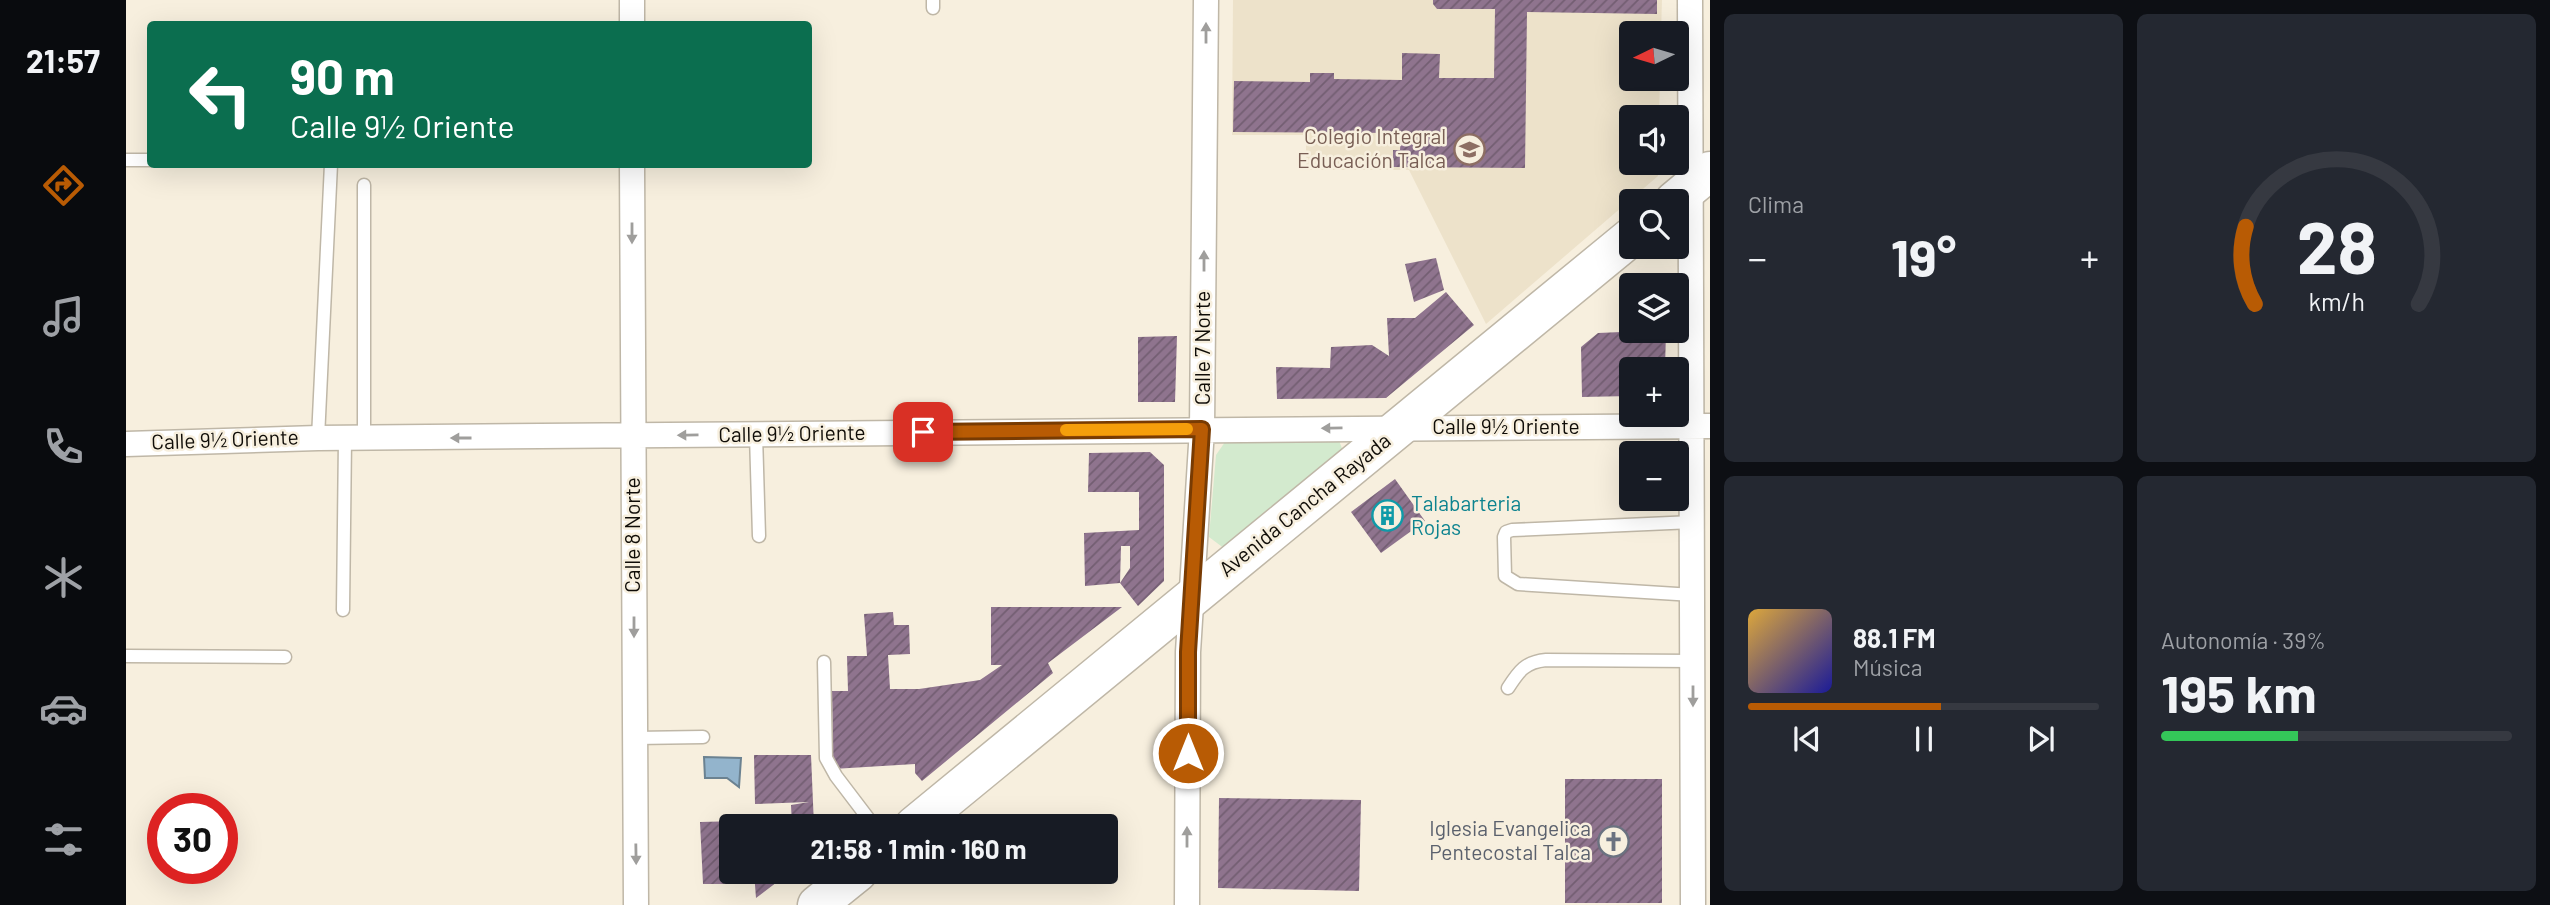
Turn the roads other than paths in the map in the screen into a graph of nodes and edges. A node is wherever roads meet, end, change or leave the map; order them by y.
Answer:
1 (632, 0) edge
2 (1206, 0) edge
3 (1690, 0) edge
4 (632, 21) edge
5 (126, 160) edge
6 (147, 160) edge
7 (331, 168) edge
8 (632, 168) edge
9 (364, 186) dead end
10 (1692, 186) edge
11 (1619, 247) edge
12 (1701, 426) edge
13 (1401, 427) junction
14 (1202, 429) junction
15 (756, 435) junction
16 (632, 436) junction
17 (318, 438) junction
18 (354, 438) junction
19 (126, 443) edge
20 (1692, 522) junction
21 (759, 536) dead end
22 (1693, 595) junction
23 (1192, 598) junction
24 (343, 610) dead end
25 (126, 656) edge
26 (285, 657) dead end
27 (1693, 661) junction
28 (824, 662) dead end
29 (1508, 688) dead end
30 (703, 737) dead end
31 (635, 738) junction
32 (865, 814) edge
33 (929, 814) edge
34 (843, 884) edge
35 (636, 905) edge
36 (817, 905) edge
37 (1187, 905) edge
38 (1693, 905) edge

1 - 4 street
14 -> 2 street, Calle 7 Norte
3 - 10 street
5 - 6 lane
7 - 17 lane
8 -> 16 street, Calle 8 Norte
9 - 18 lane
10 - 12 street
11 - 13 main road, Avenida Cancha Rayada
12 - 13 street, Calle 9½ Oriente
12 - 20 street
13 -> 14 street, Calle 9½ Oriente
13 - 23 main road, Avenida Cancha Rayada
14 - 15 street, Calle 9½ Oriente
14 - 23 street, Calle 7 Norte
15 -> 16 street, Calle 9½ Oriente
15 - 21 lane
16 -> 18 street, Calle 9½ Oriente
16 -> 31 street, Calle 8 Norte
17 - 18 street, Calle 9½ Oriente
17 - 19 street, Calle 9½ Oriente
18 - 24 lane
20 - 22 street
20 - 22 lane
22 - 27 street
23 - 33 main road, Avenida Cancha Rayada
37 -> 23 street, Calle 7 Norte
25 - 26 lane
27 - 29 lane
27 -> 38 street
28 - 32 lane
30 - 31 lane
31 -> 35 street, Calle 8 Norte
34 - 36 main road

